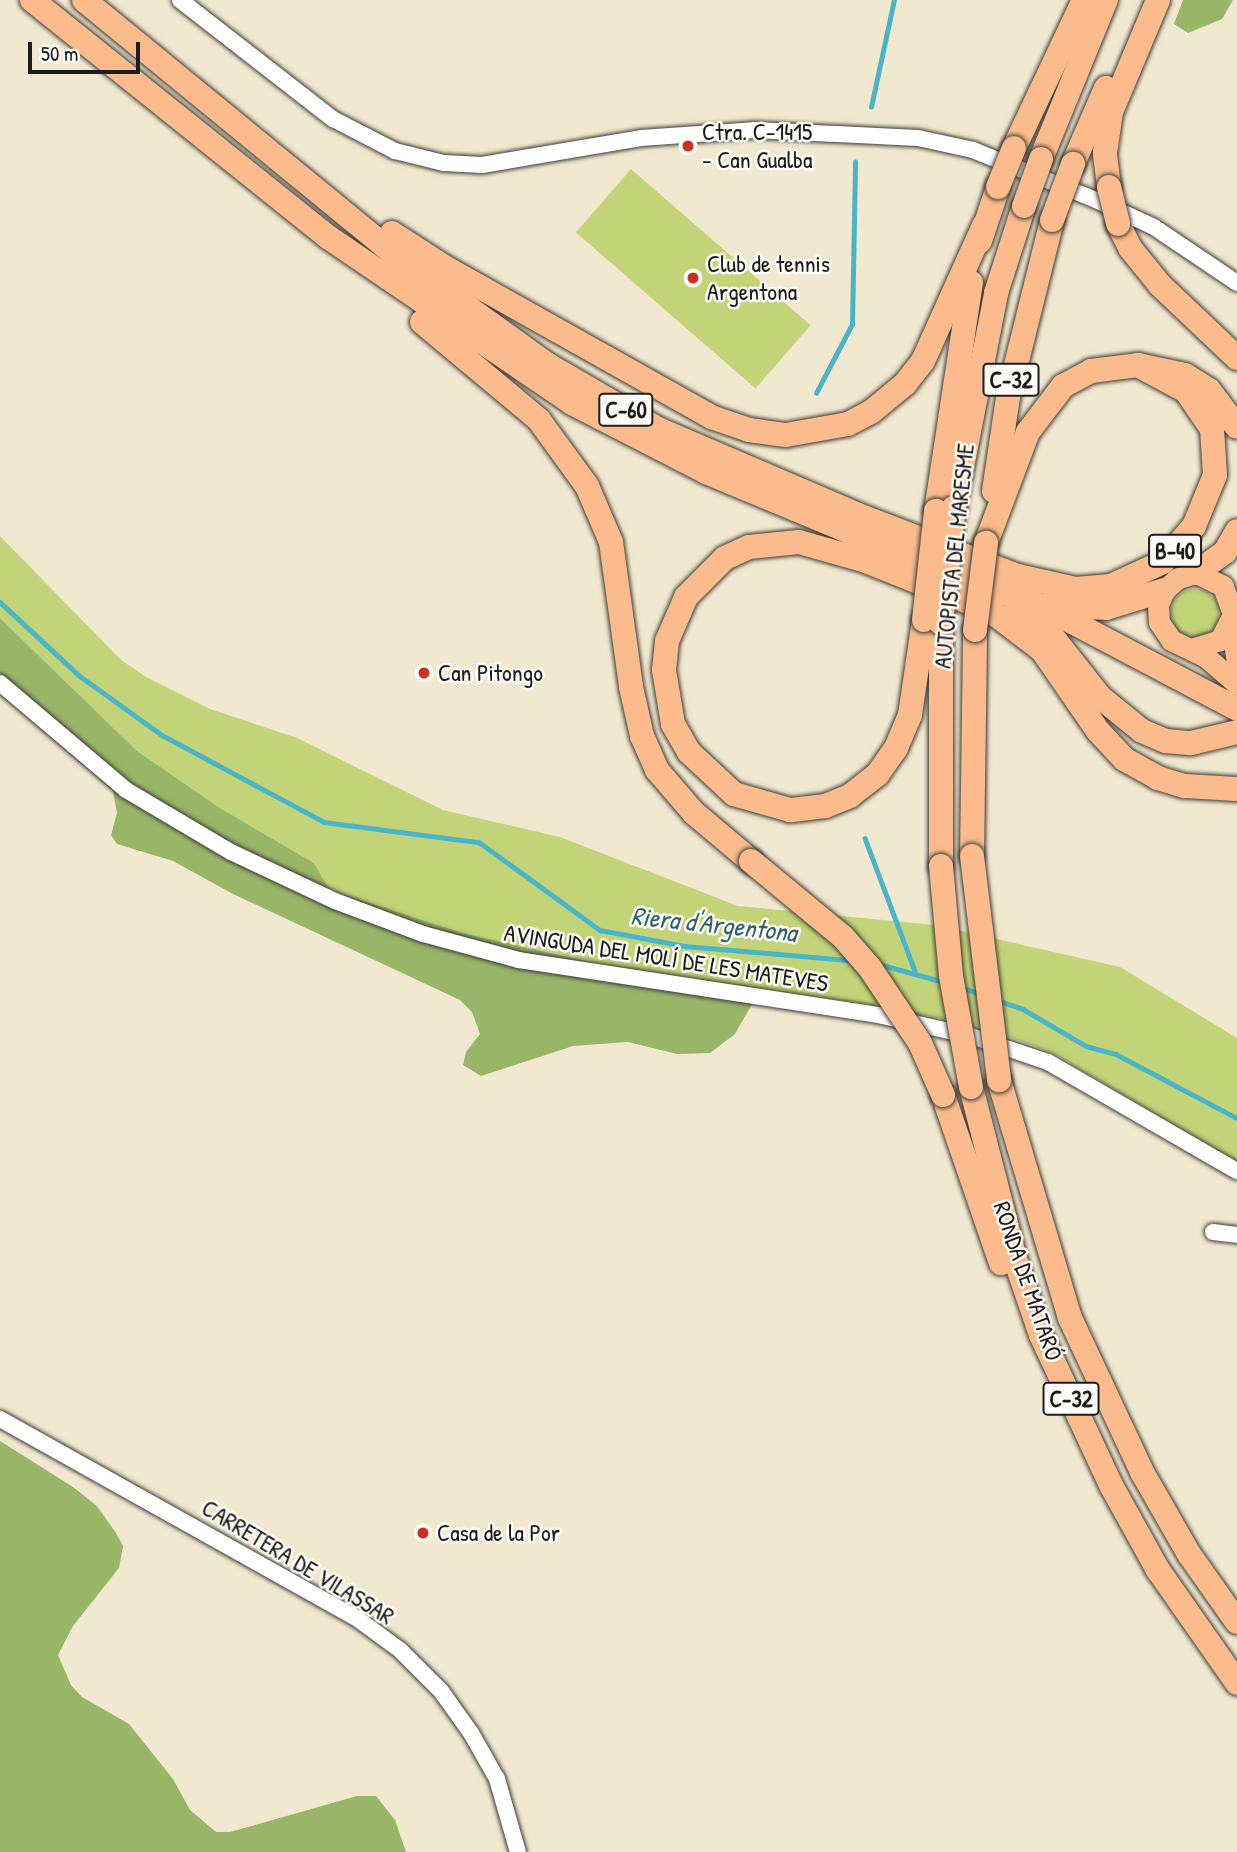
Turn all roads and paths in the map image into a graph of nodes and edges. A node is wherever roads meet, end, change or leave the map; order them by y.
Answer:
1 (32, 0) edge
2 (83, 0) edge
3 (180, 0) edge
4 (1084, 0) edge
5 (1106, 0) edge
6 (1144, 0) edge
7 (1158, 0) edge
8 (333, 200) junction
9 (984, 225) junction
10 (328, 237) junction
11 (1237, 283) edge
12 (1237, 358) edge
13 (1138, 365) junction
14 (1237, 427) edge
15 (945, 509) junction
16 (1237, 531) edge
17 (986, 544) junction
18 (957, 555) junction
19 (1196, 573) junction
20 (963, 579) junction
21 (1164, 590) junction
22 (933, 622) junction
23 (1231, 624) junction
24 (1191, 649) junction
25 (1237, 662) edge
26 (0, 683) edge
27 (1237, 684) edge
28 (1237, 709) edge
29 (1237, 732) edge
30 (1237, 789) edge
31 (999, 1080) joint
32 (971, 1087) joint
33 (1237, 1171) edge
34 (1213, 1232) dead end
35 (1237, 1235) edge
36 (0, 1419) edge
37 (1112, 1487) junction
38 (1237, 1622) edge
39 (1237, 1682) edge
40 (519, 1852) edge

1 - 10 highway, C-60
2 - 8 highway, C-60
3 - 11 street
4 - 9 highway, bridge
5 - 15 highway, AUTOPISTA DEL MARESME / C-32, bridge
6 - 17 highway, AUTOPISTA DEL MARESME / C-32, bridge
7 - 12 highway, bridge
8 - 9 highway
8 - 18 highway, C-60
9 - 15 highway
10 - 20 highway, C-60
10 - 37 highway, bridge
13 - 14 highway
13 - 17 highway
13 - 18 highway, B-40
15 - 22 highway, AUTOPISTA DEL MARESME / C-32, bridge
16 - 19 highway
17 - 31 highway, AUTOPISTA DEL MARESME / C-32, bridge
18 - 21 highway, C-60
19 - 21 main road, C-60
19 - 23 main road
20 - 28 highway
20 - 29 highway
21 - 24 main road
22 - 30 highway
22 - 32 highway, AUTOPISTA DEL MARESME / C-32, bridge
23 - 24 main road
23 - 25 main road
24 - 27 main road
26 - 33 street, AVINGUDA DEL MOLÍ DE LES MATEVES
31 - 38 highway, RONDA DE MATARÓ / C-32
32 - 37 highway, RONDA DE MATARÓ / C-32
34 - 35 street
36 - 40 street, CARRETERA DE VILASSAR
37 - 39 highway, RONDA DE MATARÓ / C-32

